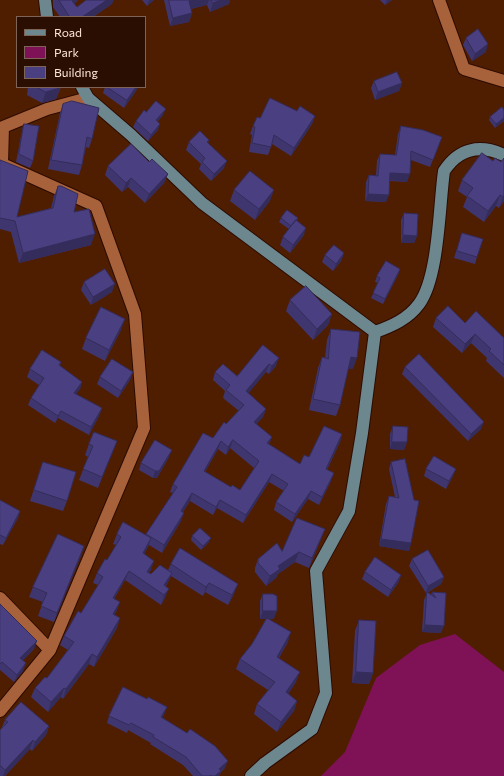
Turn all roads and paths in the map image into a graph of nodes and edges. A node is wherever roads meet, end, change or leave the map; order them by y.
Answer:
1 (45, 0) edge
2 (439, 0) edge
3 (47, 16) edge
4 (504, 81) edge
5 (83, 88) edge
6 (88, 98) junction
7 (504, 154) edge
8 (1, 163) edge
9 (375, 332) junction
10 (0, 598) edge
11 (50, 650) junction
12 (0, 711) edge
13 (251, 776) edge

1 - 3 main road
2 - 4 street
5 - 6 main road
6 - 8 street
6 - 9 main road
7 - 9 main road
8 - 11 street
9 - 13 main road
10 - 11 street
11 - 12 street

